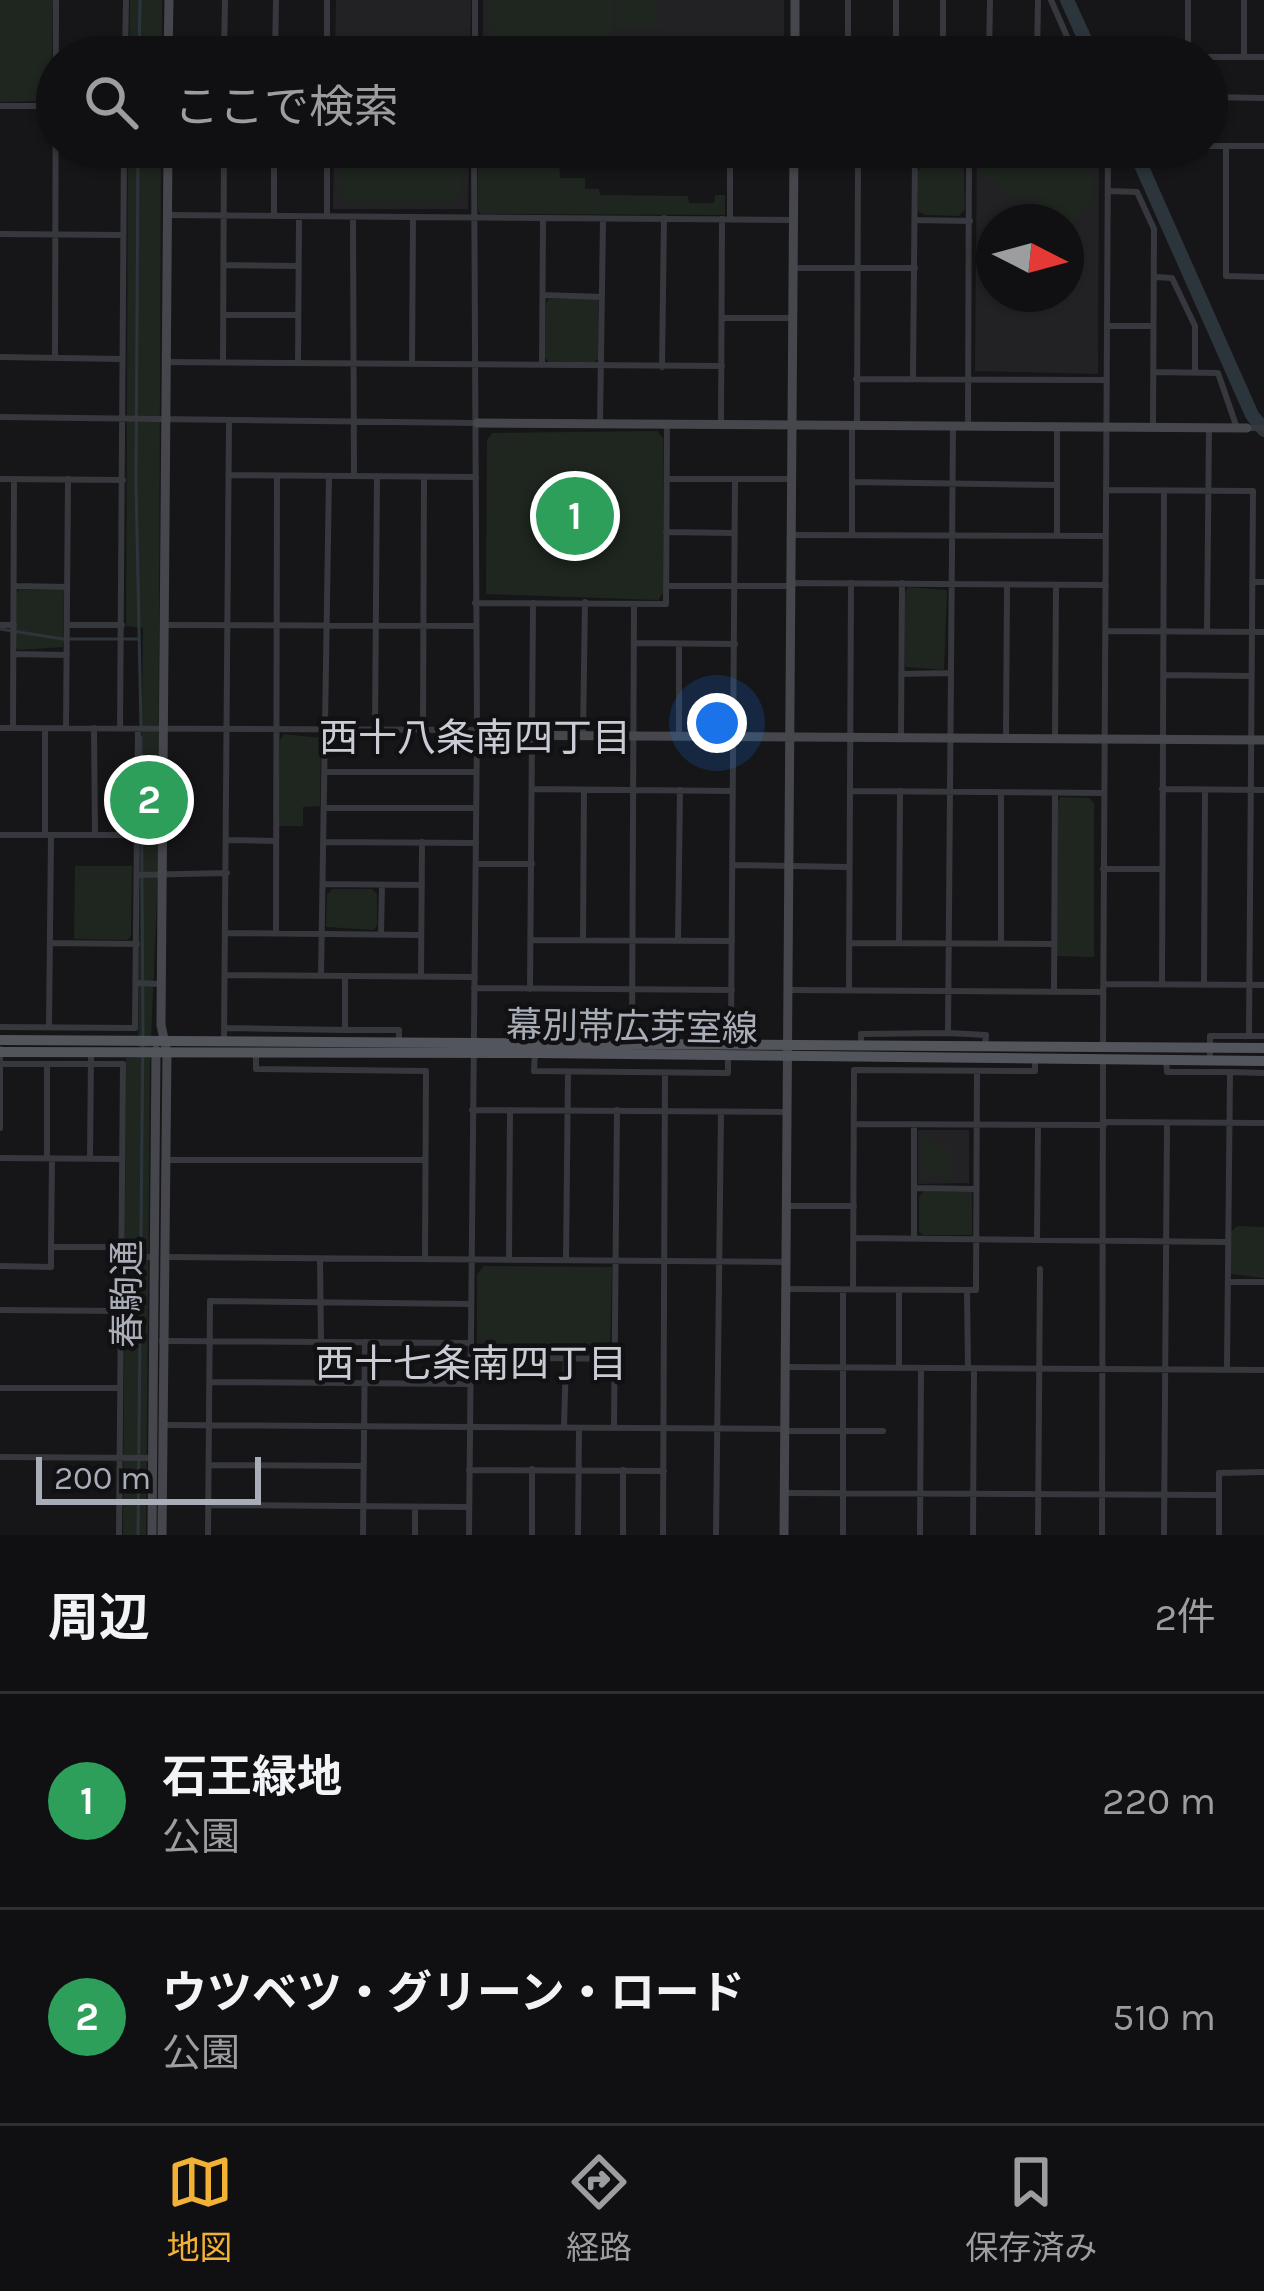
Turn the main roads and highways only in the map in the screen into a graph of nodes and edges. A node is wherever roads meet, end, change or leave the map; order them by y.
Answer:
1 (664, 1044) junction
2 (256, 1047) junction
3 (161, 1048) junction
4 (535, 1048) junction
5 (1264, 1048) edge
6 (399, 1049) junction
7 (985, 1052) junction
8 (0, 1053) edge
9 (1103, 1054) junction
10 (1210, 1054) junction
11 (892, 1058) junction
12 (1264, 1061) edge

1 - 4 main road, 幕別帯広芽室線
1 - 4 main road, 幕別帯広芽室線
1 - 11 main road, 幕別帯広芽室線
1 - 11 main road, 幕別帯広芽室線
2 - 3 main road, 幕別帯広芽室線
2 - 3 main road, 幕別帯広芽室線
2 - 6 main road, 幕別帯広芽室線
2 - 6 main road, 幕別帯広芽室線
3 - 8 main road, 幕別帯広芽室線
4 - 6 main road, 幕別帯広芽室線
5 - 10 main road, 幕別帯広芽室線
7 - 9 main road, 幕別帯広芽室線
7 - 9 main road, 幕別帯広芽室線
7 - 11 main road, 幕別帯広芽室線
9 - 10 main road, 幕別帯広芽室線
9 - 10 main road, 幕別帯広芽室線
10 - 12 main road, 幕別帯広芽室線

